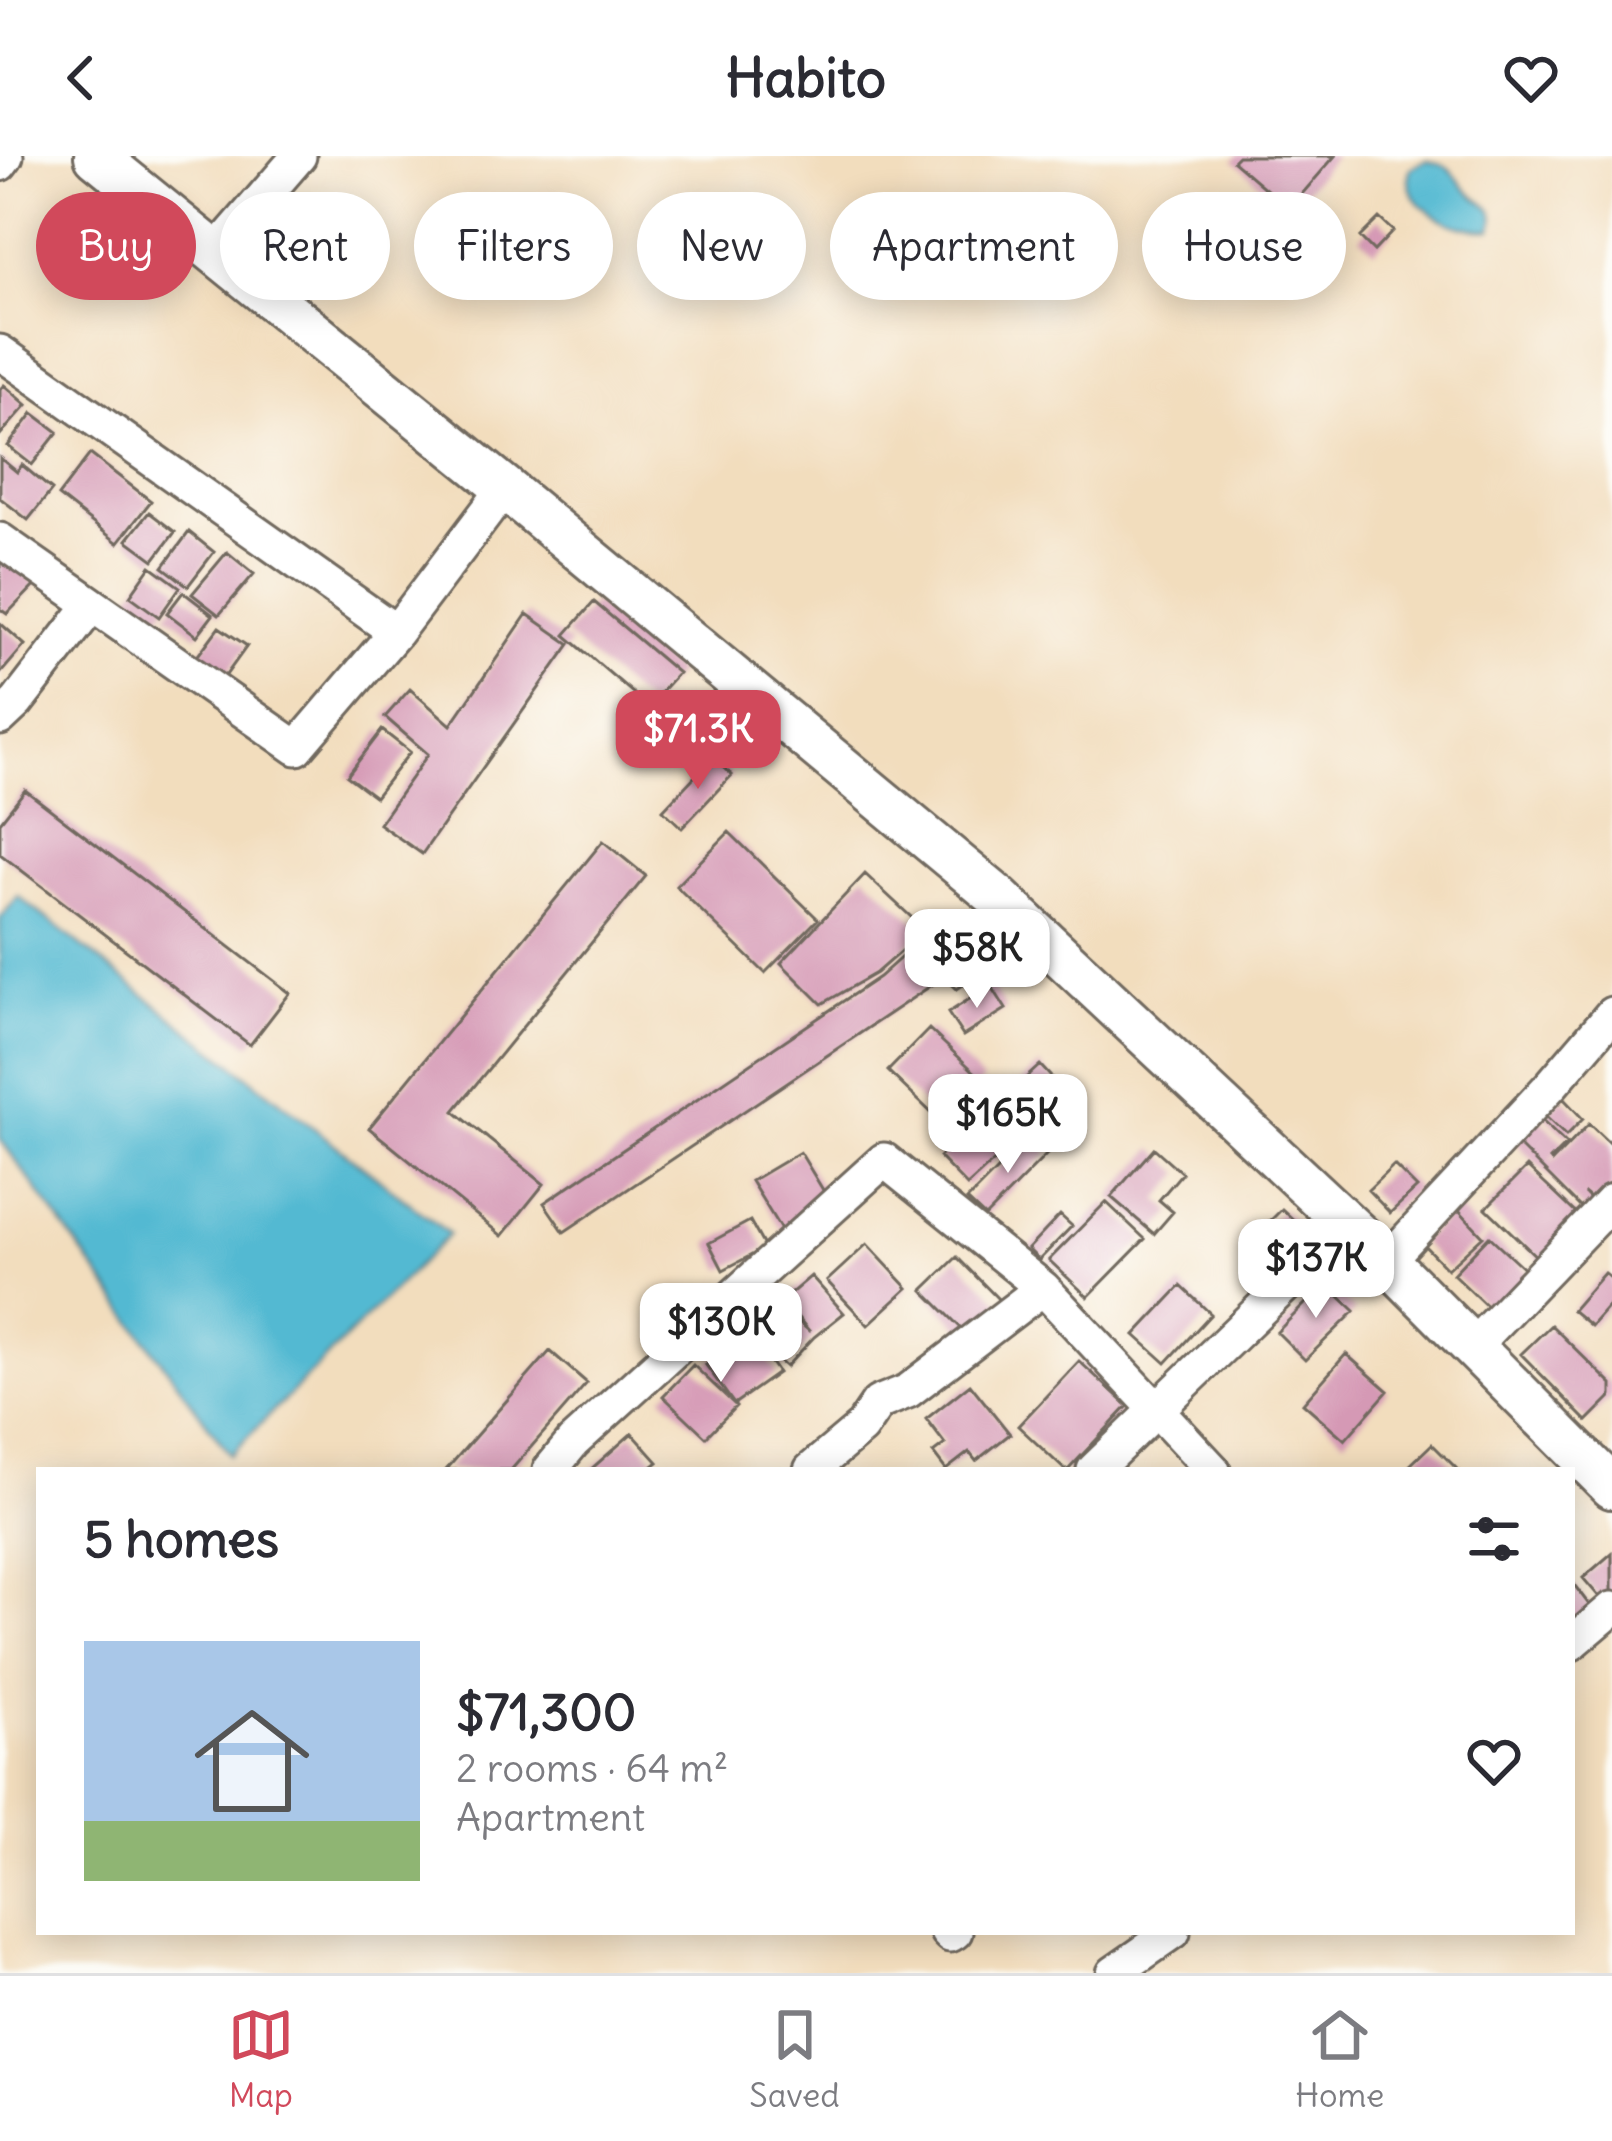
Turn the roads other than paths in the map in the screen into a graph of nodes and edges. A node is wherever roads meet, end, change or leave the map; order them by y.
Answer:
1 (6, 156) edge
2 (96, 156) edge
3 (299, 156) edge
4 (0, 164) edge
5 (215, 253) junction
6 (0, 352) edge
7 (505, 488) junction
8 (0, 540) edge
9 (92, 607) junction
10 (396, 632) junction
11 (0, 718) edge
12 (1612, 1014) edge
13 (1612, 1201) edge
14 (1348, 1225) junction
15 (1387, 1261) junction
16 (1043, 1288) junction
17 (1472, 1347) junction
18 (1156, 1410) junction
19 (552, 1467) edge
20 (816, 1467) edge
21 (1097, 1467) edge
22 (1210, 1467) edge
23 (1612, 1487) edge
24 (1612, 1609) edge
25 (1575, 1640) edge
26 (1169, 1935) edge
27 (1114, 1973) edge

1 - 4 street
2 - 5 street
3 - 5 street
5 - 7 street
6 - 10 street
7 - 10 street
7 - 14 street
8 - 9 street
9 - 10 street
9 - 11 street
12 - 15 street
13 - 17 street
14 - 15 street
14 - 18 street
15 - 17 street
16 - 18 street
16 - 19 street
16 - 20 street
17 - 23 street
18 - 21 street
18 - 22 street
24 - 25 street
26 - 27 street

